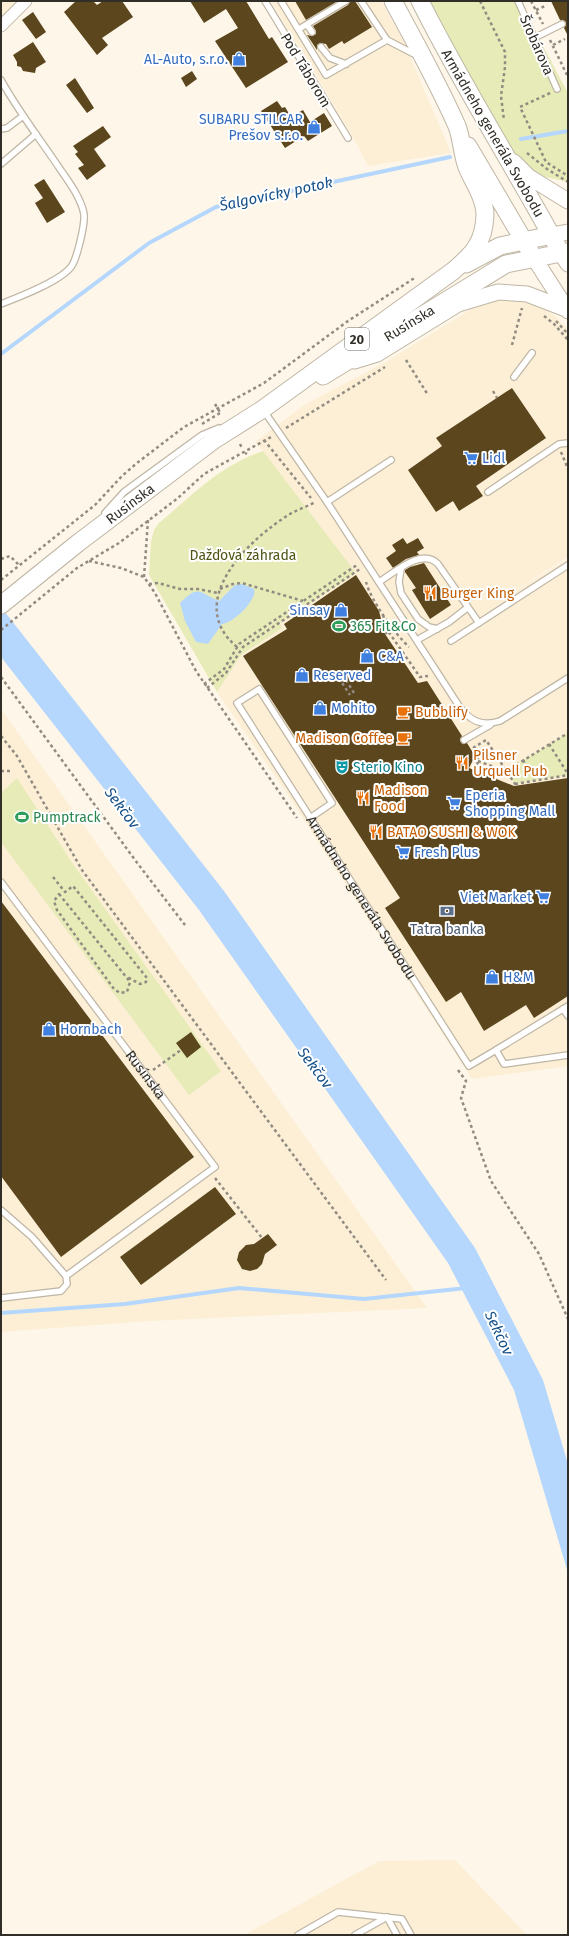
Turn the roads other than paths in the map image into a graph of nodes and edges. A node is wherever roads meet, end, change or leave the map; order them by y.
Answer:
1 (26, 1) edge
2 (265, 1) edge
3 (281, 1) edge
4 (346, 1) edge
5 (361, 1) edge
6 (393, 1) edge
7 (420, 1) edge
8 (518, 1) edge
9 (562, 24) dead end
10 (307, 25) junction
11 (1, 26) edge
12 (299, 30) junction
13 (312, 32) dead end
14 (534, 38) junction
15 (387, 40) junction
16 (321, 47) dead end
17 (425, 59) junction
18 (346, 64) junction
19 (1, 80) edge
20 (557, 89) road end
21 (23, 116) junction
22 (458, 127) junction
23 (1, 129) edge
24 (36, 134) junction
25 (348, 138) dead end
26 (501, 149) junction
27 (1, 164) edge
28 (568, 201) edge
29 (560, 233) edge
30 (524, 241) junction
31 (566, 256) edge
32 (534, 258) junction
33 (453, 271) junction
34 (1, 304) edge
35 (567, 311) edge
36 (532, 353) dead end
37 (344, 364) junction
38 (514, 377) dead end
39 (263, 408) junction
40 (568, 443) edge
41 (391, 460) dead end
42 (488, 492) dead end
43 (327, 502) junction
44 (568, 565) edge
45 (401, 569) junction
46 (379, 582) junction
47 (1, 606) edge
48 (467, 608) junction
49 (479, 623) junction
50 (437, 629) junction
51 (417, 640) junction
52 (451, 641) dead end
53 (568, 678) edge
54 (490, 724) junction
55 (464, 740) dead end
56 (310, 818) junction
57 (1, 882) edge
58 (566, 1007) edge
59 (568, 1016) edge
60 (496, 1050) junction
61 (568, 1055) edge
62 (1, 1210) edge
63 (66, 1276) junction
64 (1, 1298) edge
65 (387, 1917) junction
66 (298, 1935) edge
67 (355, 1935) edge
68 (397, 1935) edge
69 (411, 1935) edge

1 - 11 street
2 - 25 lane, Pod Táborom
3 - 12 lane
4 - 10 lane
5 - 15 lane
6 - 17 main road, Armádneho generála Svobodu / 20
7 - 26 main road, Armádneho generála Svobodu / 20
8 - 14 lane, Šrobárova
9 - 14 lane
10 - 12 lane
10 - 13 lane
12 - 18 lane
14 - 20 lane, Šrobárova
15 - 17 lane
15 - 18 lane
16 - 18 lane
17 - 22 main road, Armádneho generála Svobodu / 20
19 - 21 lane
21 - 23 lane
21 - 24 lane
22 - 30 main road
22 - 33 main road, Armádneho generála Svobodu / 20
24 - 27 lane
24 - 34 lane
26 - 28 street
26 - 29 main road, Armádneho generála Svobodu / 20
29 - 30 main road
29 - 31 main road, Armádneho generála Svobodu / 20
30 - 32 main road
30 - 33 main road
31 - 32 main road, Rusínska / 20
32 - 35 street
32 - 37 main road, Rusínska / 20
33 - 39 main road, Rusínska / 20
35 - 37 street
36 - 38 lane
37 - 39 main road, Rusínska / 20
39 - 43 lane
39 - 47 main road, Rusínska / 20
40 - 42 lane
41 - 43 lane
43 - 46 lane
44 - 49 lane
45 - 46 lane
45 - 48 lane
45 - 50 lane
46 - 51 lane
48 - 49 lane
48 - 50 lane
49 - 52 lane
50 - 51 lane
51 - 54 lane
53 - 54 lane
54 - 55 lane
56 - 56 lane, Armádneho generála Svobodu
56 - 60 lane, Armádneho generála Svobodu
57 - 63 lane, Rusínska
58 - 59 lane
58 - 60 lane
60 - 61 lane
62 - 63 lane
63 - 64 lane
65 - 66 lane
65 - 67 lane
65 - 68 lane
65 - 69 lane

